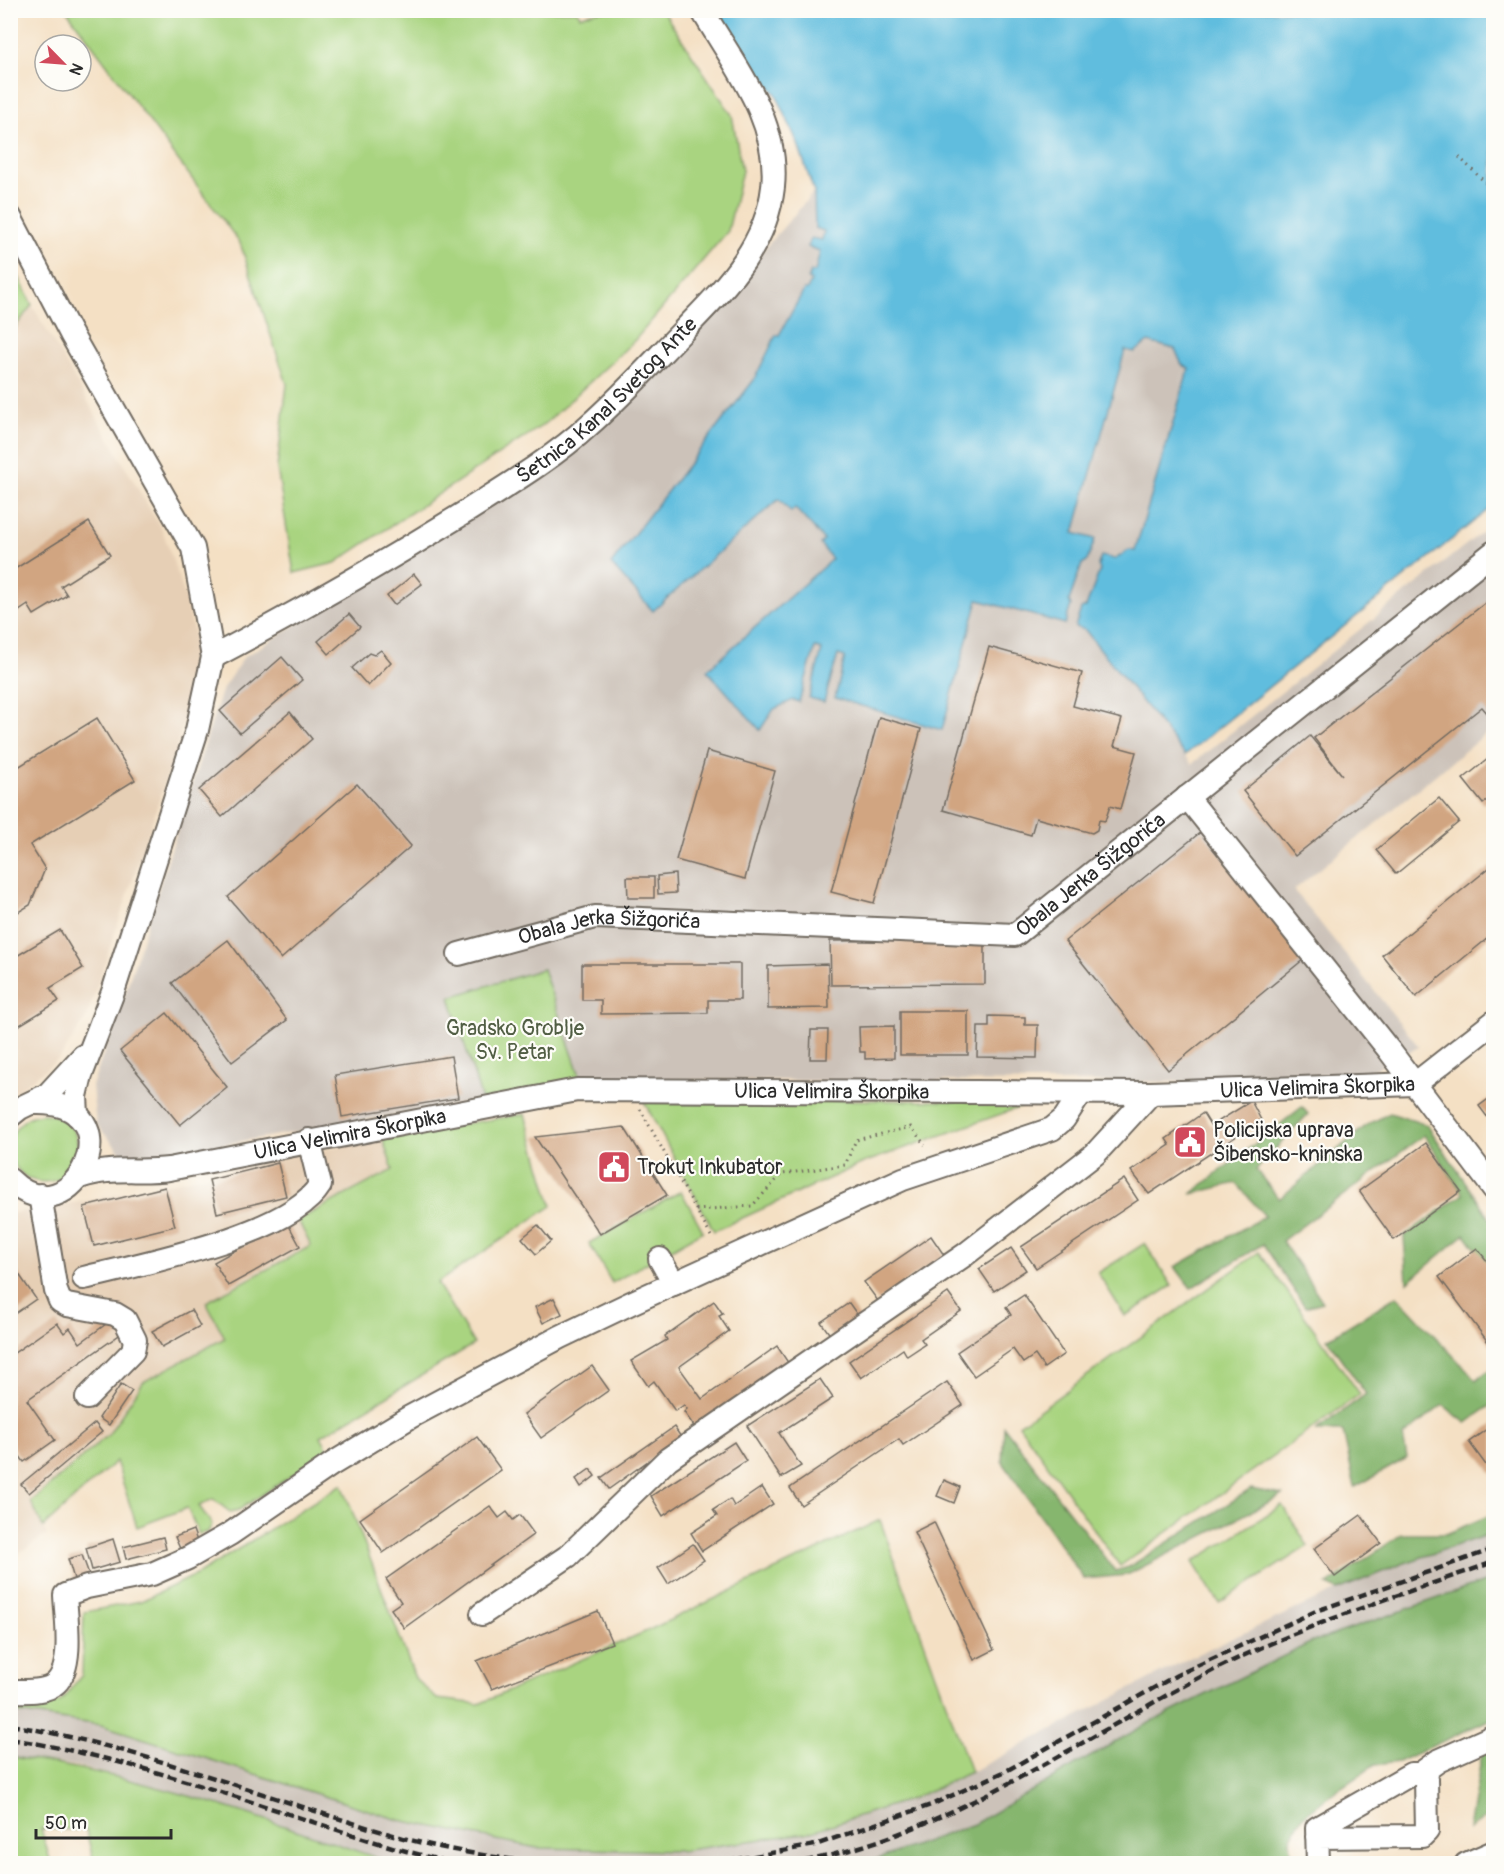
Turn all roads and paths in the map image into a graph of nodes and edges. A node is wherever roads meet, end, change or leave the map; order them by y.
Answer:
1 (702, 10) edge
2 (1459, 157) dead end
3 (1494, 191) edge
4 (10, 217) edge
5 (1494, 552) edge
6 (213, 657) junction
7 (1187, 797) junction
8 (459, 954) dead end
9 (1494, 1022) edge
10 (90, 1048) junction
11 (1415, 1084) junction
12 (629, 1089) junction
13 (1081, 1093) junction
14 (1151, 1093) junction
15 (34, 1103) junction
16 (76, 1115) junction
17 (10, 1116) edge
18 (309, 1140) junction
19 (90, 1141) junction
20 (925, 1145) dead end
21 (127, 1169) junction
22 (80, 1177) junction
23 (10, 1180) edge
24 (1492, 1183) edge
25 (40, 1195) junction
26 (696, 1210) junction
27 (712, 1238) dead end
28 (660, 1258) dead end
29 (84, 1278) dead end
30 (674, 1284) junction
31 (87, 1398) dead end
32 (482, 1614) dead end
33 (10, 1691) edge
34 (1494, 1736) edge
35 (1420, 1774) junction
36 (1317, 1837) junction
37 (1494, 1852) edge
38 (1318, 1863) edge
39 (1466, 1863) edge

1 - 6 street, Šetnica Kanal Svetog Ante
2 - 3 path
4 - 6 street
5 - 7 street, Obala Jerka Šižgorića
6 - 10 street
7 - 8 street, Obala Jerka Šižgorića
7 - 11 street
9 - 11 street
10 - 15 street
10 - 16 street
11 - 14 street, Ulica Velimira Škorpika
11 - 24 street, Ulica Velimira Škorpika
12 - 13 street, Ulica Velimira Škorpika
12 - 18 street, Ulica Velimira Škorpika
12 - 26 path
13 - 14 street, Ulica Velimira Škorpika
13 - 30 street
14 - 32 street
15 - 16 street
15 - 17 street
16 - 19 street
18 - 21 street, Ulica Velimira Škorpika
18 - 29 street
19 - 21 street
19 - 22 street
20 - 26 path
21 - 22 street, Ulica Velimira Škorpika
22 - 25 street, Ulica Velimira Škorpika
23 - 25 street
25 - 31 street
26 - 27 path
28 - 30 street
30 - 33 street
34 - 35 street
35 - 36 street
35 - 36 street
36 - 38 street
37 - 39 street

